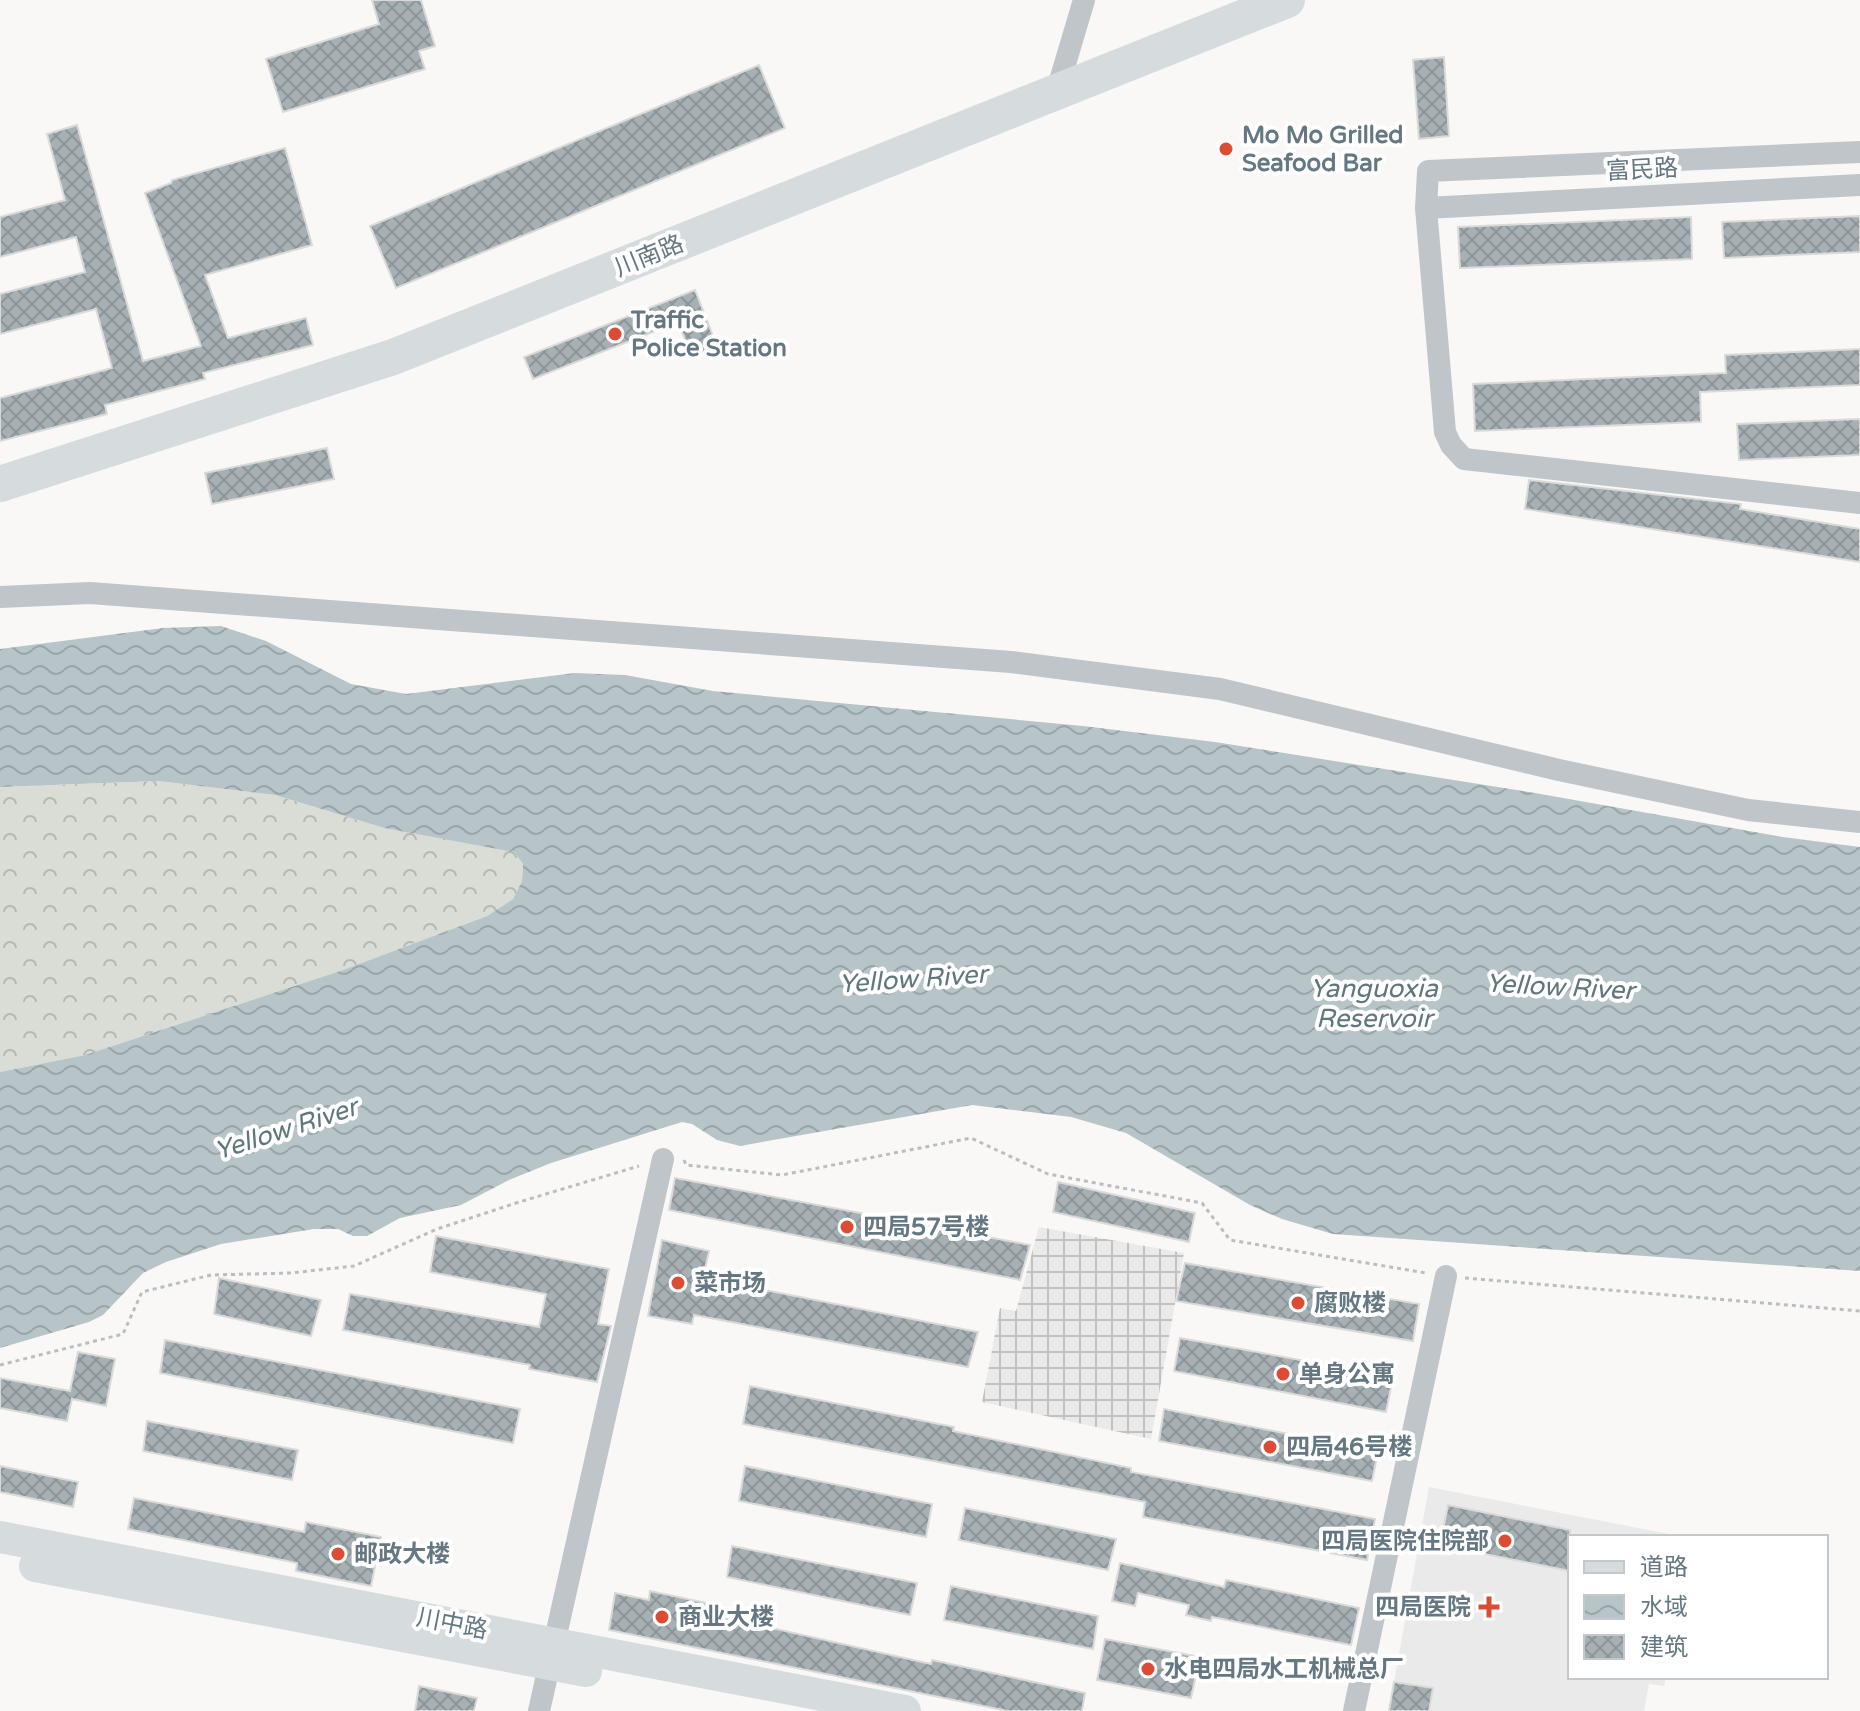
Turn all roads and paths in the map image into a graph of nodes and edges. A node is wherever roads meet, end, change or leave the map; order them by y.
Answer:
1 (1084, 0) edge
2 (1287, 0) edge
3 (1056, 94) junction
4 (1860, 152) edge
5 (1860, 185) edge
6 (1426, 208) junction
7 (0, 484) edge
8 (1860, 503) edge
9 (0, 597) edge
10 (1860, 822) edge
11 (663, 1159) junction
12 (1446, 1276) junction
13 (1860, 1311) edge
14 (0, 1365) edge
15 (0, 1537) edge
16 (0, 1559) edge
17 (550, 1653) junction
18 (539, 1711) edge
19 (791, 1711) edge
20 (905, 1711) edge
21 (1354, 1711) edge

1 - 3 street
2 - 3 main road, 川南路
3 - 7 main road, 川南路
4 - 6 street, 富民路
5 - 6 street, 富民路
6 - 8 street
9 - 10 street
11 - 12 path
11 - 14 path
11 - 17 street
12 - 13 path
12 - 21 street
15 - 17 street, 川中路
16 - 17 street, 川中路
17 - 18 street
17 - 19 street, 川中路
17 - 20 street, 川中路

